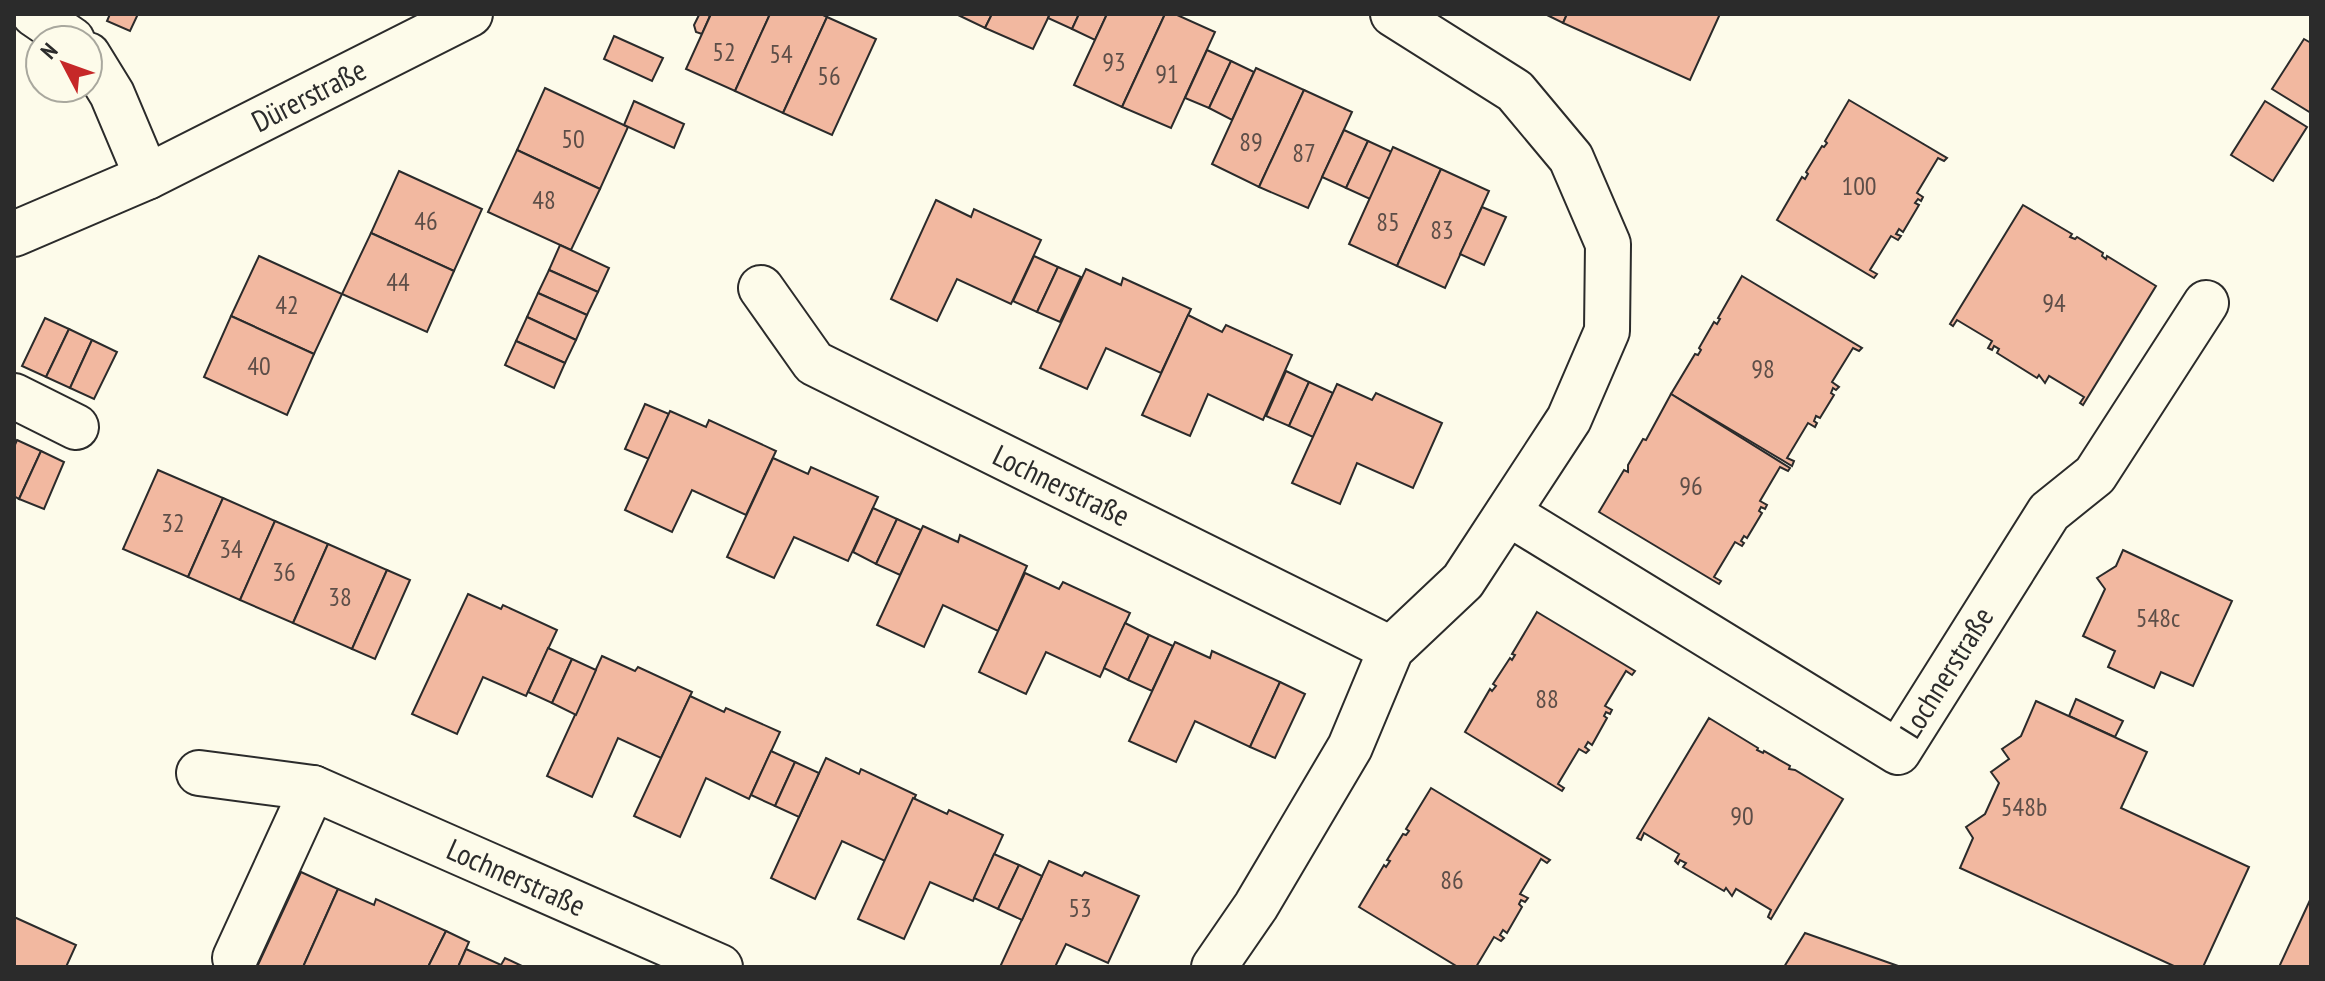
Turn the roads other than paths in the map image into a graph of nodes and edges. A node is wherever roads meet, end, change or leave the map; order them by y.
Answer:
1 (470, 14) edge
2 (1393, 14) edge
3 (104, 81) edge
4 (147, 177) junction
5 (14, 234) edge
6 (761, 288) dead end
7 (2206, 303) dead end
8 (14, 396) edge
9 (76, 427) dead end
10 (1508, 513) junction
11 (1391, 649) junction
12 (199, 773) dead end
13 (313, 788) junction
14 (235, 958) dead end
15 (720, 967) edge
16 (1214, 967) edge

1 - 4 street, Dürerstraße
2 - 10 street
3 - 4 street
4 - 5 street, Dürerstraße
6 - 11 street, Lochnerstraße
7 - 10 street, Lochnerstraße
8 - 9 street
10 - 11 street
11 - 16 street
12 - 13 street, Lochnerstraße
13 - 14 street
13 - 15 street, Lochnerstraße

